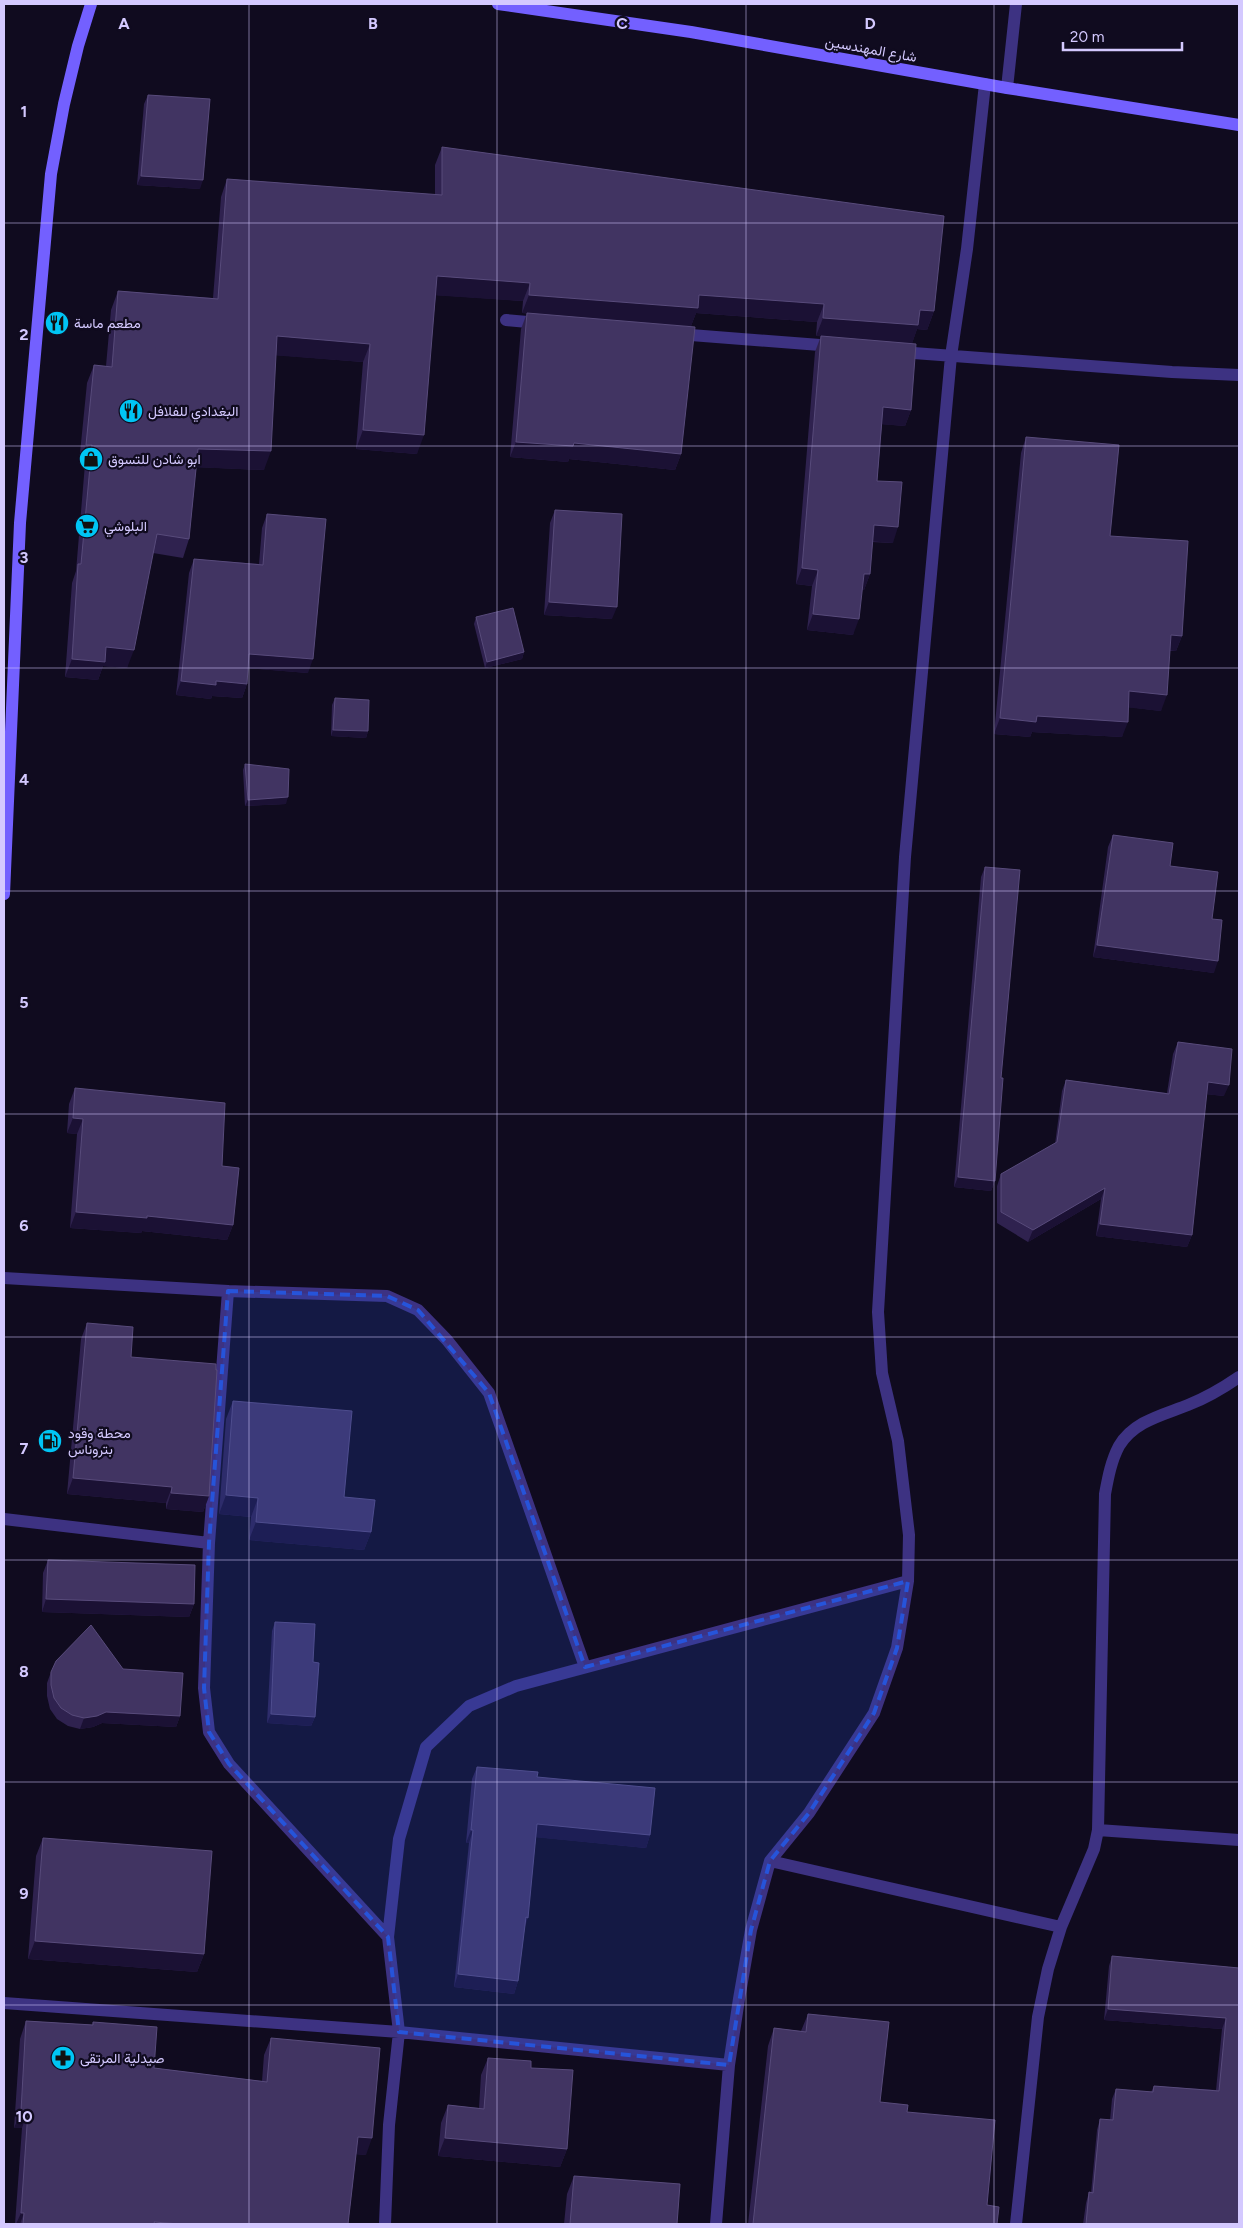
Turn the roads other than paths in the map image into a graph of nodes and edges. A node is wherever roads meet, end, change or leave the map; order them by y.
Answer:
1 (91, 4) edge
2 (498, 4) edge
3 (1016, 4) edge
4 (985, 84) junction
5 (1007, 88) junction
6 (1239, 125) edge
7 (506, 320) dead end
8 (555, 324) edge
9 (664, 333) edge
10 (842, 347) edge
11 (892, 351) edge
12 (951, 356) junction
13 (1239, 375) edge
14 (6, 780) edge
15 (4, 894) edge
16 (4, 1278) edge
17 (228, 1291) junction
18 (1239, 1377) edge
19 (4, 1519) edge
20 (209, 1543) junction
21 (908, 1581) junction
22 (585, 1668) junction
23 (1098, 1830) junction
24 (1239, 1840) edge
25 (770, 1861) junction
26 (1061, 1927) junction
27 (388, 1937) junction
28 (4, 2003) edge
29 (399, 2032) junction
30 (729, 2065) junction
31 (385, 2224) edge
32 (716, 2224) edge
33 (1016, 2224) edge

1 - 14 main road
2 - 4 main road, شارع المهندسين
3 - 5 street
4 - 5 main road, شارع المهندسين
4 - 12 street
5 - 6 main road, شارع المهندسين
7 - 8 street
9 - 10 street
11 - 12 street
12 - 13 street
12 - 21 street
14 - 15 main road
16 - 17 street
17 - 20 street
17 - 22 street
18 - 23 street
19 - 20 street
20 - 27 street
21 - 22 street
21 - 25 street
22 - 27 street
23 - 24 street
23 - 26 street
25 - 26 street
25 - 30 street
26 - 33 street
27 - 29 street
28 - 29 street
29 - 30 street
29 - 31 street
30 - 32 street

